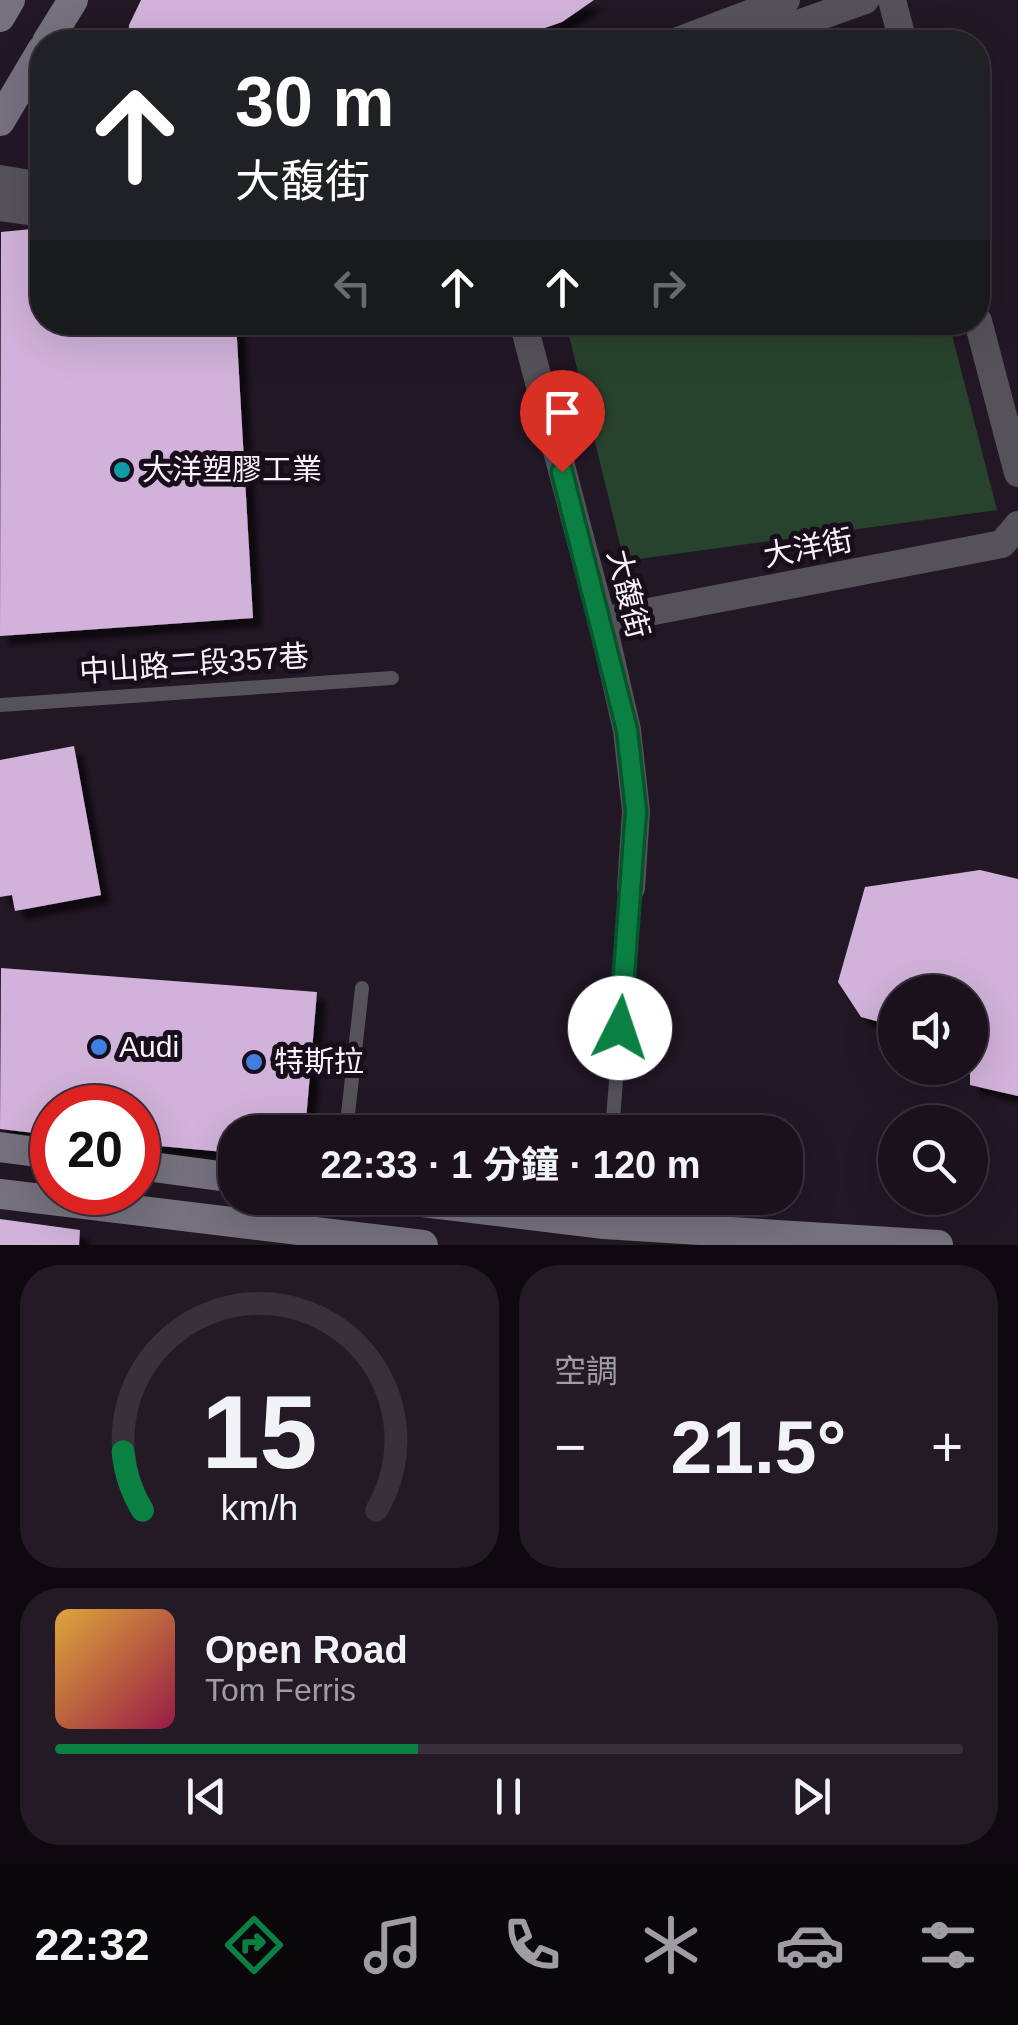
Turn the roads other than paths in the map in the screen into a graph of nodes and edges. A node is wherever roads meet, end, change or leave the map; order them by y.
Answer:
1 (10, 0) edge
2 (73, 0) edge
3 (786, 0) edge
4 (865, 0) edge
5 (892, 0) edge
6 (0, 17) edge
7 (54, 30) edge
8 (707, 30) edge
9 (781, 30) edge
10 (900, 30) edge
11 (30, 70) edge
12 (0, 121) edge
13 (0, 180) edge
14 (30, 184) edge
15 (0, 206) edge
16 (30, 211) edge
17 (526, 335) edge
18 (982, 335) edge
19 (1018, 473) edge
20 (1018, 525) edge
21 (602, 621) junction
22 (392, 678) dead end
23 (0, 705) edge
24 (630, 888) joint
25 (362, 988) dead end
26 (348, 1115) edge
27 (613, 1115) edge
28 (0, 1147) edge
29 (30, 1151) edge
30 (160, 1168) edge
31 (218, 1176) edge
32 (0, 1194) edge
33 (541, 1215) edge
34 (604, 1222) edge
35 (423, 1245) edge
36 (938, 1245) edge

1 - 6 street
2 - 7 street
3 - 8 street
4 - 9 street
5 - 10 street
11 - 12 street
13 - 14 street
15 - 16 street
17 - 21 street, 大馥街
18 - 19 street
20 - 21 street, 大洋街
21 - 24 street, 大馥街
22 - 23 lane, 中山路二段357巷
24 - 27 lane
25 - 26 lane
28 - 29 street
30 - 31 street
32 - 35 street
33 - 34 street
34 - 36 street

